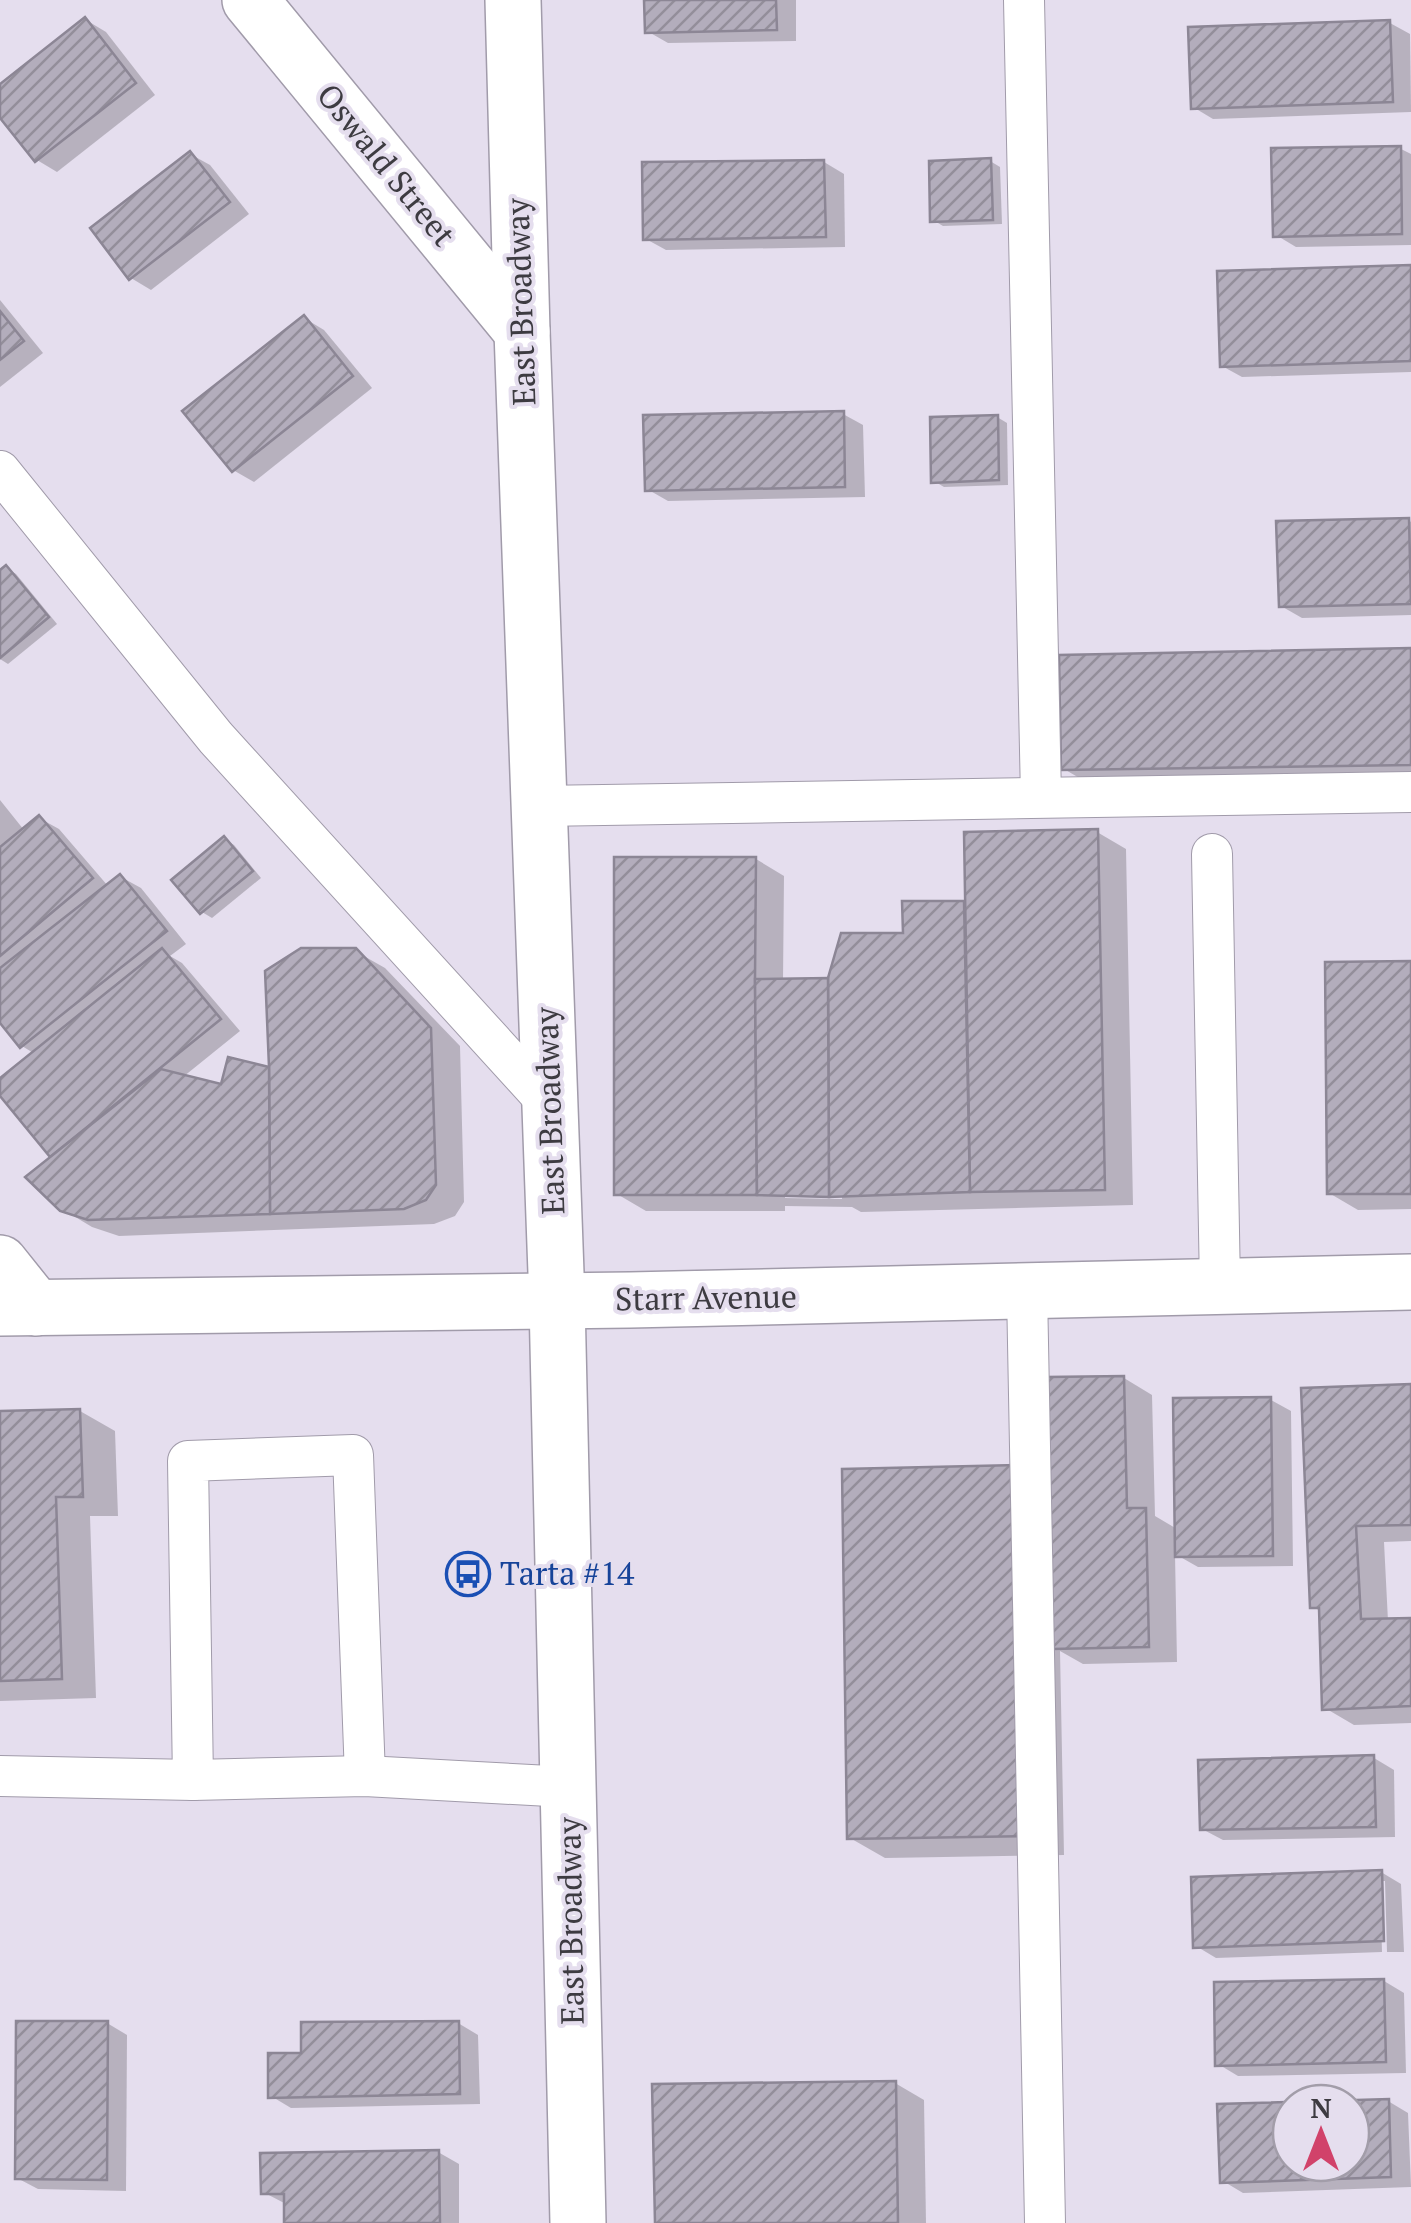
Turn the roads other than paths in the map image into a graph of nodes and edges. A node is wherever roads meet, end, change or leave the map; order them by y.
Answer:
1 (250, 0) edge
2 (513, 0) edge
3 (1024, 0) edge
4 (522, 331) junction
5 (0, 471) edge
6 (1411, 792) edge
7 (1041, 796) junction
8 (538, 806) junction
9 (1212, 854) dead end
10 (550, 1105) junction
11 (0, 1263) edge
12 (1411, 1282) edge
13 (1220, 1285) junction
14 (1026, 1291) junction
15 (557, 1301) junction
16 (18, 1308) edge
17 (0, 1776) edge
18 (365, 1776) junction
19 (192, 1780) junction
20 (568, 1787) junction
21 (578, 2223) edge
22 (1045, 2223) edge

1 - 4 street, Oswald Street
2 - 4 street, East Broadway
3 - 7 lane
4 - 8 street, East Broadway
5 - 10 lane
6 - 7 lane
7 - 8 lane
8 - 10 street, East Broadway
9 - 13 lane
10 - 15 street, East Broadway
11 - 16 street
12 - 13 street, Starr Avenue
13 - 14 street, Starr Avenue
14 - 15 street, Starr Avenue
14 - 22 lane
15 - 16 street, Starr Avenue
15 - 20 street, East Broadway
17 - 19 lane
18 - 19 lane
18 - 19 lane
18 - 20 lane
20 - 21 street, East Broadway

